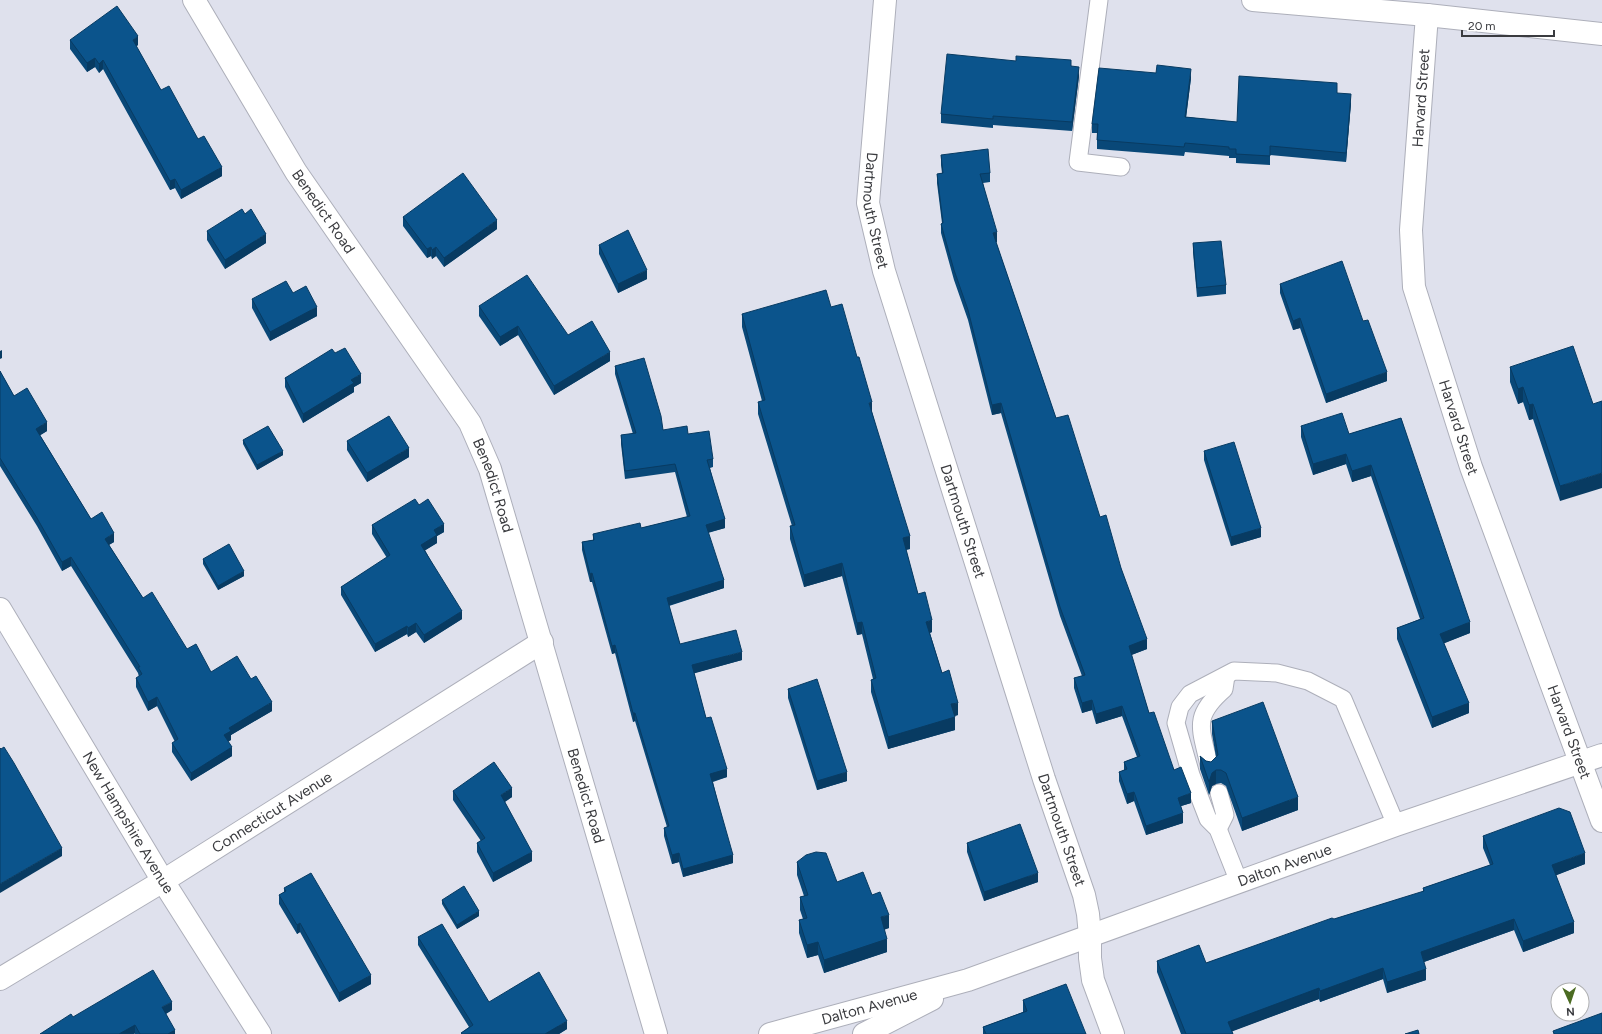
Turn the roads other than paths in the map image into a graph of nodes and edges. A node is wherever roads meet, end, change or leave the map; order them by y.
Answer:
1 (194, 0) edge
2 (885, 0) edge
3 (1099, 0) edge
4 (1253, 0) edge
5 (1427, 15) junction
6 (1602, 34) edge
7 (1121, 167) dead end
8 (0, 609) edge
9 (542, 642) junction
10 (1226, 676) junction
11 (1602, 755) edge
12 (1581, 762) junction
13 (1209, 765) edge
14 (1219, 793) dead end
15 (1602, 821) edge
16 (1396, 825) junction
17 (1218, 829) junction
18 (163, 881) junction
19 (1239, 882) junction
20 (1090, 936) junction
21 (0, 979) edge
22 (968, 980) junction
23 (260, 1034) edge
24 (656, 1034) edge
25 (770, 1034) edge
26 (864, 1034) edge
27 (1113, 1034) edge

1 - 9 street, Benedict Road
2 - 20 street, Dartmouth Street
3 - 7 lane
4 - 5 street
5 - 6 street
5 - 12 street, Harvard Street
8 - 18 street, New Hampshire Avenue
9 - 18 street, Connecticut Avenue
9 - 24 street, Benedict Road
10 - 13 lane
10 - 16 lane
10 - 17 lane
11 - 12 street, Dalton Avenue
12 - 15 street, Harvard Street
12 - 16 street, Dalton Avenue
14 - 17 lane
16 - 19 street, Dalton Avenue
17 - 19 lane
18 - 21 street, Connecticut Avenue
18 - 23 street, New Hampshire Avenue
19 - 20 street, Dalton Avenue
20 - 22 street, Dalton Avenue
20 - 27 street, Dartmouth Street
22 - 25 street, Dalton Avenue
22 - 26 street, Dalton Avenue

